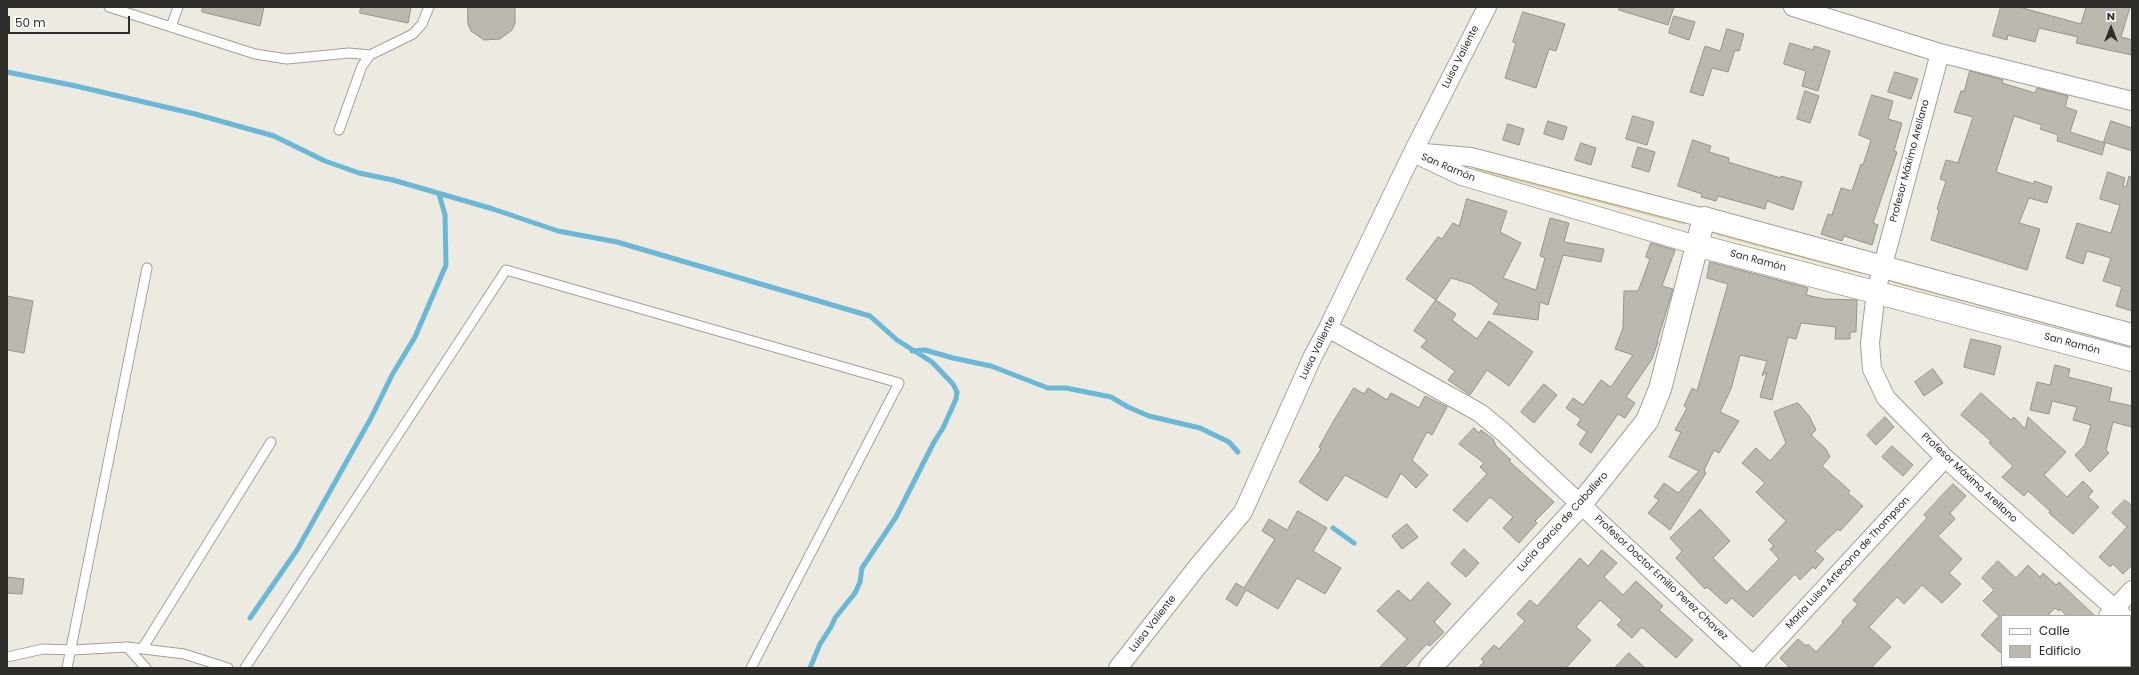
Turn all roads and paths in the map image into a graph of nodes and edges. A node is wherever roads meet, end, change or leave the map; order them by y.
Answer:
1 (109, 7) edge
2 (178, 7) edge
3 (429, 7) edge
4 (1487, 7) edge
5 (1793, 7) edge
6 (171, 27) junction
7 (1940, 53) junction
8 (370, 55) junction
9 (2132, 101) edge
10 (339, 130) dead end
11 (1412, 152) junction
12 (1704, 218) junction
13 (1696, 245) junction
14 (1882, 266) junction
15 (147, 268) dead end
16 (1876, 292) junction
17 (1328, 328) junction
18 (2132, 335) edge
19 (2132, 360) edge
20 (271, 442) dead end
21 (1945, 458) junction
22 (1581, 504) junction
23 (2132, 590) edge
24 (2115, 613) edge
25 (127, 647) junction
26 (142, 649) junction
27 (72, 650) junction
28 (7, 657) edge
29 (1754, 667) edge
30 (67, 668) edge
31 (146, 668) edge
32 (228, 668) edge
33 (245, 668) edge
34 (751, 668) edge
35 (1118, 668) edge
36 (1430, 668) edge

1 - 6 lane
2 - 6 lane
3 - 8 lane
4 - 11 street, Luisa Valiente
5 - 7 street
6 - 8 lane
7 - 9 street
7 - 14 street, Profesor Máximo Arellano
8 - 10 lane
11 - 12 street, San Ramón
11 - 13 street, San Ramón
11 - 17 street, Luisa Valiente
12 - 13 street, Lucia Garcia de Caballero
12 - 14 street, San Ramón
13 - 16 street, San Ramón
13 - 22 street, Lucia Garcia de Caballero
14 - 16 street, Profesor Máximo Arellano
14 - 18 street, San Ramón
15 - 27 lane
16 - 19 street, San Ramón
16 - 21 street, Profesor Máximo Arellano
17 - 22 street, Profesor Doctor Emilio Perez Chavez
17 - 35 street, Luisa Valiente
20 - 26 lane
21 - 24 street, Profesor Máximo Arellano
21 - 29 street, Maria Luisa Artecona de Thompson
22 - 29 street, Profesor Doctor Emilio Perez Chavez
22 - 36 street, Lucia Garcia de Caballero
23 - 24 street
25 - 26 lane
25 - 27 lane
25 - 31 lane
26 - 32 lane
27 - 28 lane
27 - 30 lane
33 - 34 lane

